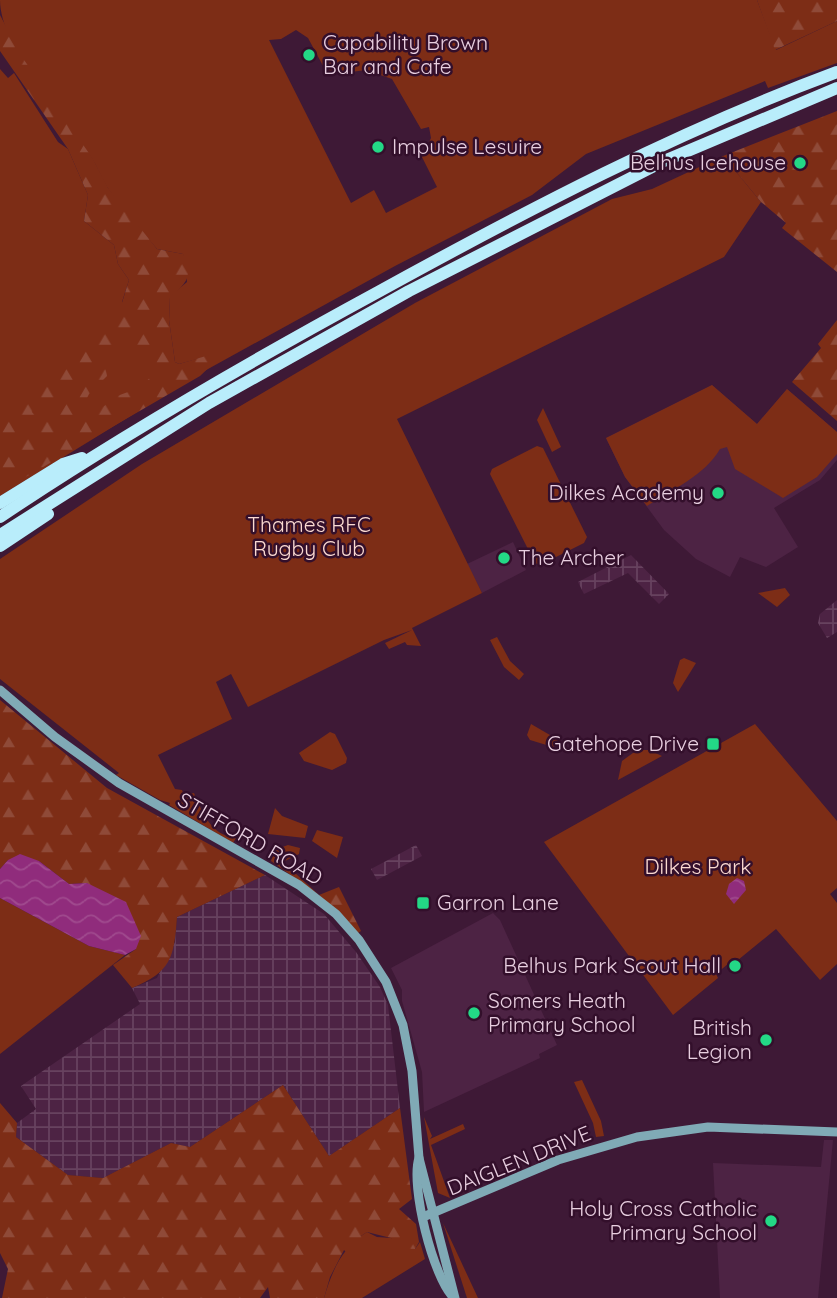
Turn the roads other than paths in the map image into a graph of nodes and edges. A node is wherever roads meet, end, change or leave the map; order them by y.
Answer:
1 (837, 72) edge
2 (837, 88) edge
3 (307, 348) junction
4 (98, 452) junction
5 (0, 503) edge
6 (0, 516) edge
7 (0, 535) edge
8 (0, 546) edge
9 (0, 690) edge
10 (837, 1132) edge
11 (428, 1215) junction
12 (454, 1298) edge

1 - 4 highway
2 - 3 highway
3 - 7 highway
3 - 8 highway
4 - 5 highway
4 - 6 highway
9 - 11 main road, STIFFORD ROAD
10 - 11 main road, DAIGLEN DRIVE
11 - 12 main road, STIFFORD ROAD

